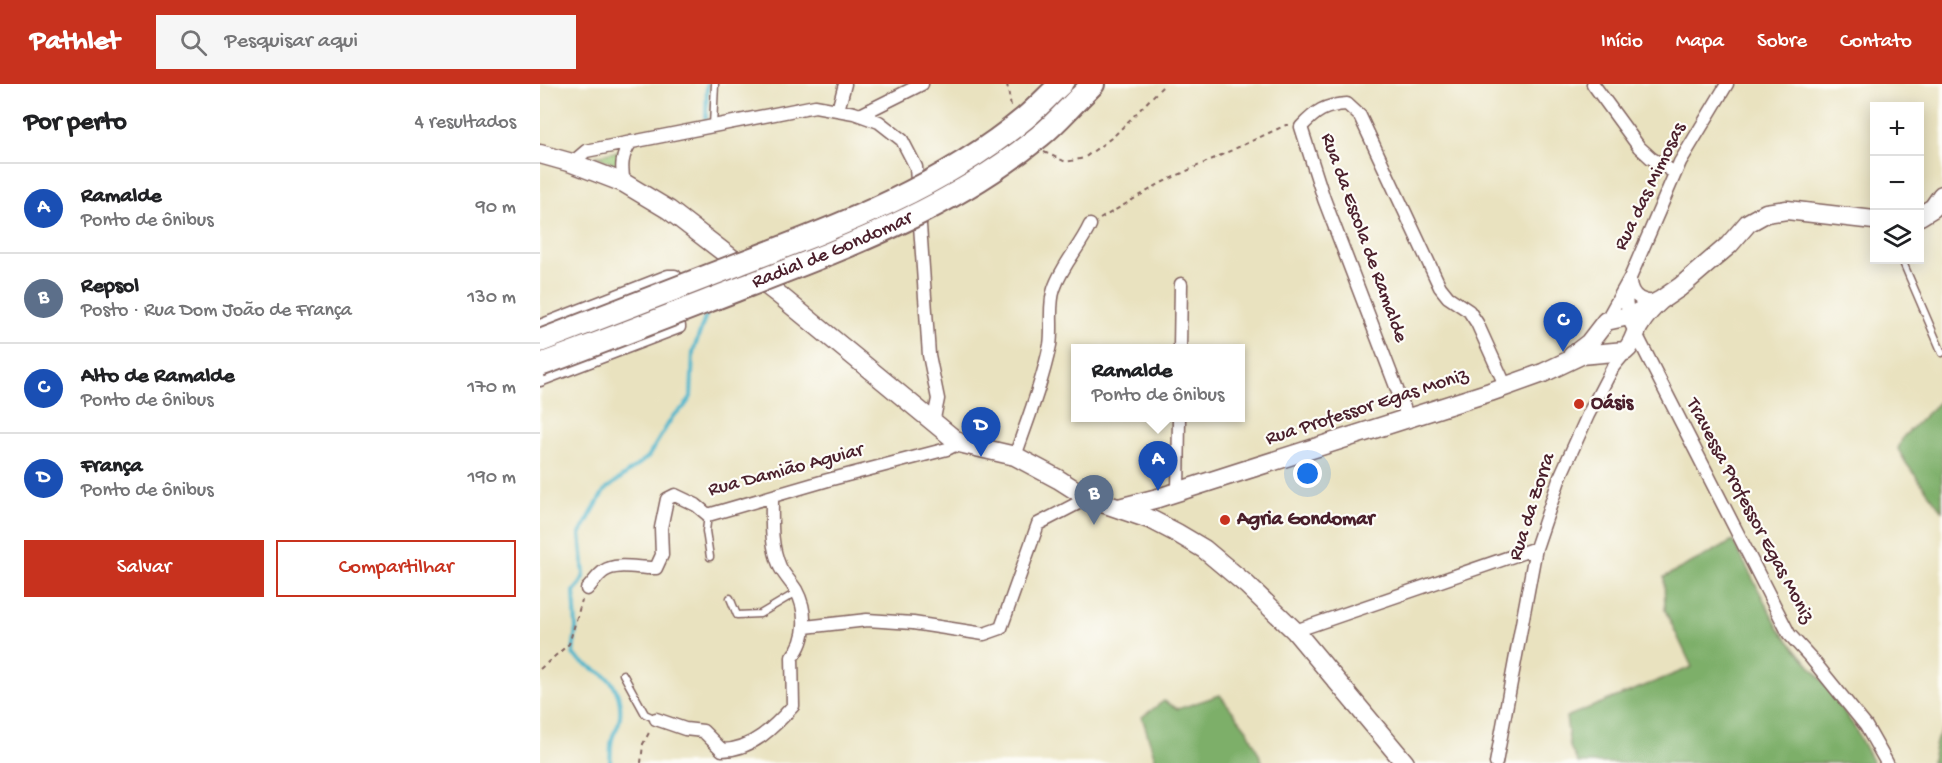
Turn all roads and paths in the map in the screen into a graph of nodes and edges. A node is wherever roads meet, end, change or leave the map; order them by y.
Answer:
1 (715, 84) edge
2 (845, 84) edge
3 (922, 84) edge
4 (1007, 84) edge
5 (1061, 84) edge
6 (1165, 84) edge
7 (1727, 84) edge
8 (1599, 87) edge
9 (1086, 91) edge
10 (1011, 108) dead end
11 (838, 110) junction
12 (860, 115) junction
13 (713, 127) junction
14 (1301, 127) junction
15 (631, 142) junction
16 (1039, 148) dead end
17 (540, 154) edge
18 (573, 163) junction
19 (1675, 173) junction
20 (624, 183) junction
21 (1942, 195) edge
22 (1924, 214) edge
23 (1870, 219) edge
24 (1090, 225) joint
25 (1904, 264) edge
26 (1630, 278) junction
27 (1181, 284) dead end
28 (1661, 300) junction
29 (540, 326) edge
30 (540, 341) edge
31 (1627, 342) junction
32 (1180, 344) edge
33 (1942, 353) edge
34 (1560, 364) junction
35 (540, 365) edge
36 (540, 380) edge
37 (1506, 387) junction
38 (1408, 418) junction
39 (1179, 422) edge
40 (933, 423) junction
41 (958, 443) junction
42 (1015, 456) junction
43 (1178, 492) junction
44 (772, 497) junction
45 (1088, 498) junction
46 (1117, 509) junction
47 (708, 515) junction
48 (1536, 548) junction
49 (710, 558) dead end
50 (587, 589) joint
51 (797, 592) junction
52 (730, 598) dead end
53 (805, 627) junction
54 (1295, 631) junction
55 (540, 669) edge
56 (623, 674) dead end
57 (656, 719) junction
58 (640, 763) edge
59 (1405, 763) edge
60 (1496, 763) edge
61 (1887, 763) edge

1 - 13 lane
2 - 11 street
3 - 12 street
4 - 10 path
5 - 30 highway, Radial de Gondomar, bridge
6 - 16 path
7 - 19 street, Rua das Mimosas
8 - 19 street
9 - 35 highway, Radial de Gondomar, bridge
11 - 12 street
11 - 13 street
12 - 40 street
13 - 15 street
14 - 24 path
14 - 37 street, Rua da Escola de Ramalde
14 - 38 street, Rua da Escola de Ramalde
15 - 18 street
15 - 20 street
17 - 18 main road
18 - 20 main road
19 - 26 street, Rua das Mimosas
20 - 40 main road
21 - 22 main road
23 - 28 main road, Rua Professor Egas Moniz
24 - 42 street
25 - 33 lane
26 - 28 street, Rua das Mimosas
26 - 31 street, Rua das Mimosas
26 - 31 street, Rua das Mimosas
27 - 32 street
28 - 31 main road, Rua Professor Egas Moniz
28 - 31 main road, Rua Professor Egas Moniz
29 - 36 street
31 - 34 main road, Rua Professor Egas Moniz
31 - 34 main road, Rua Professor Egas Moniz
31 - 48 street, Rua da Zorra
31 - 61 street, Travessa Professor Egas Moniz
34 - 37 main road, Rua Professor Egas Moniz
37 - 38 main road, Rua Professor Egas Moniz
38 - 43 main road, Rua Professor Egas Moniz
39 - 43 street
40 - 41 main road
41 - 42 main road
41 - 44 street, Rua Damião Aguiar
42 - 45 main road
43 - 46 main road, Rua Professor Egas Moniz
44 - 47 street, Rua Damião Aguiar
44 - 51 street
45 - 46 main road
45 - 53 street
46 - 54 main road
47 - 49 lane
47 - 50 street, Rua Damião Aguiar
48 - 54 street
48 - 60 street, Rua da Zorra
50 - 55 path
51 - 52 lane
51 - 53 street
53 - 57 street
54 - 59 main road
56 - 57 lane
57 - 58 path

